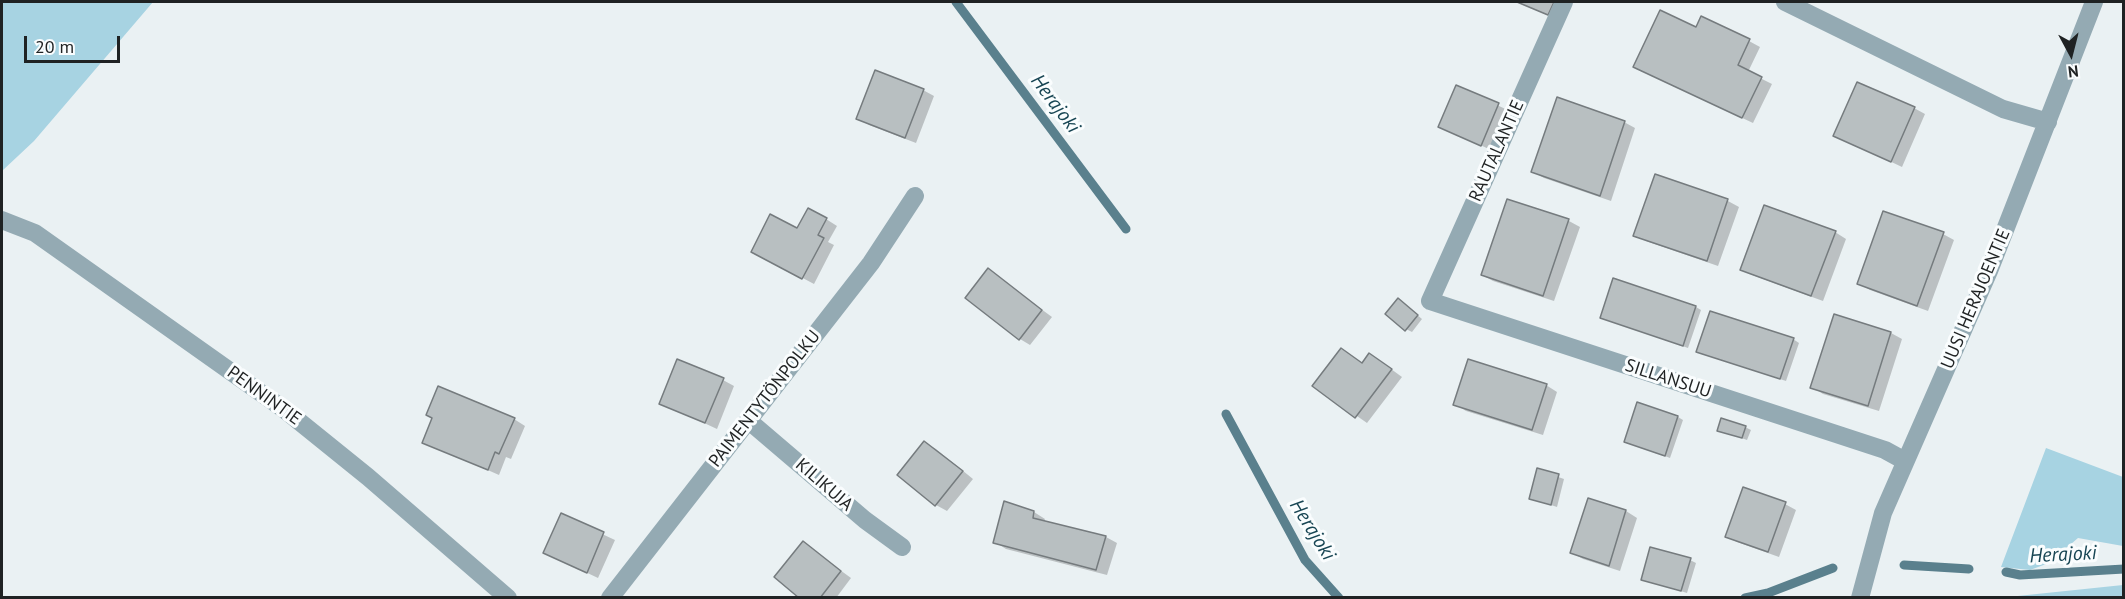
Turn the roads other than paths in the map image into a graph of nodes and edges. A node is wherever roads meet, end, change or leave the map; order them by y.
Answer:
1 (1564, 2) edge
2 (1785, 2) edge
3 (2094, 2) edge
4 (2048, 122) junction
5 (915, 196) dead end
6 (2, 220) edge
7 (1430, 301) joint
8 (749, 421) junction
9 (1905, 461) junction
10 (902, 547) dead end
11 (508, 597) edge
12 (610, 597) edge
13 (1860, 597) edge

1 - 7 street, RAUTALANTIE
2 - 4 street
3 - 4 street, UUSI HERAJOENTIE
4 - 9 street, UUSI HERAJOENTIE
5 - 8 street, PAIMENTYTÖNPOLKU
6 - 11 street, PENNINTIE
7 - 9 street, SILLANSUU
8 - 10 street, KILIKUJA
8 - 12 street, PAIMENTYTÖNPOLKU
9 - 13 street, UUSI HERAJOENTIE

